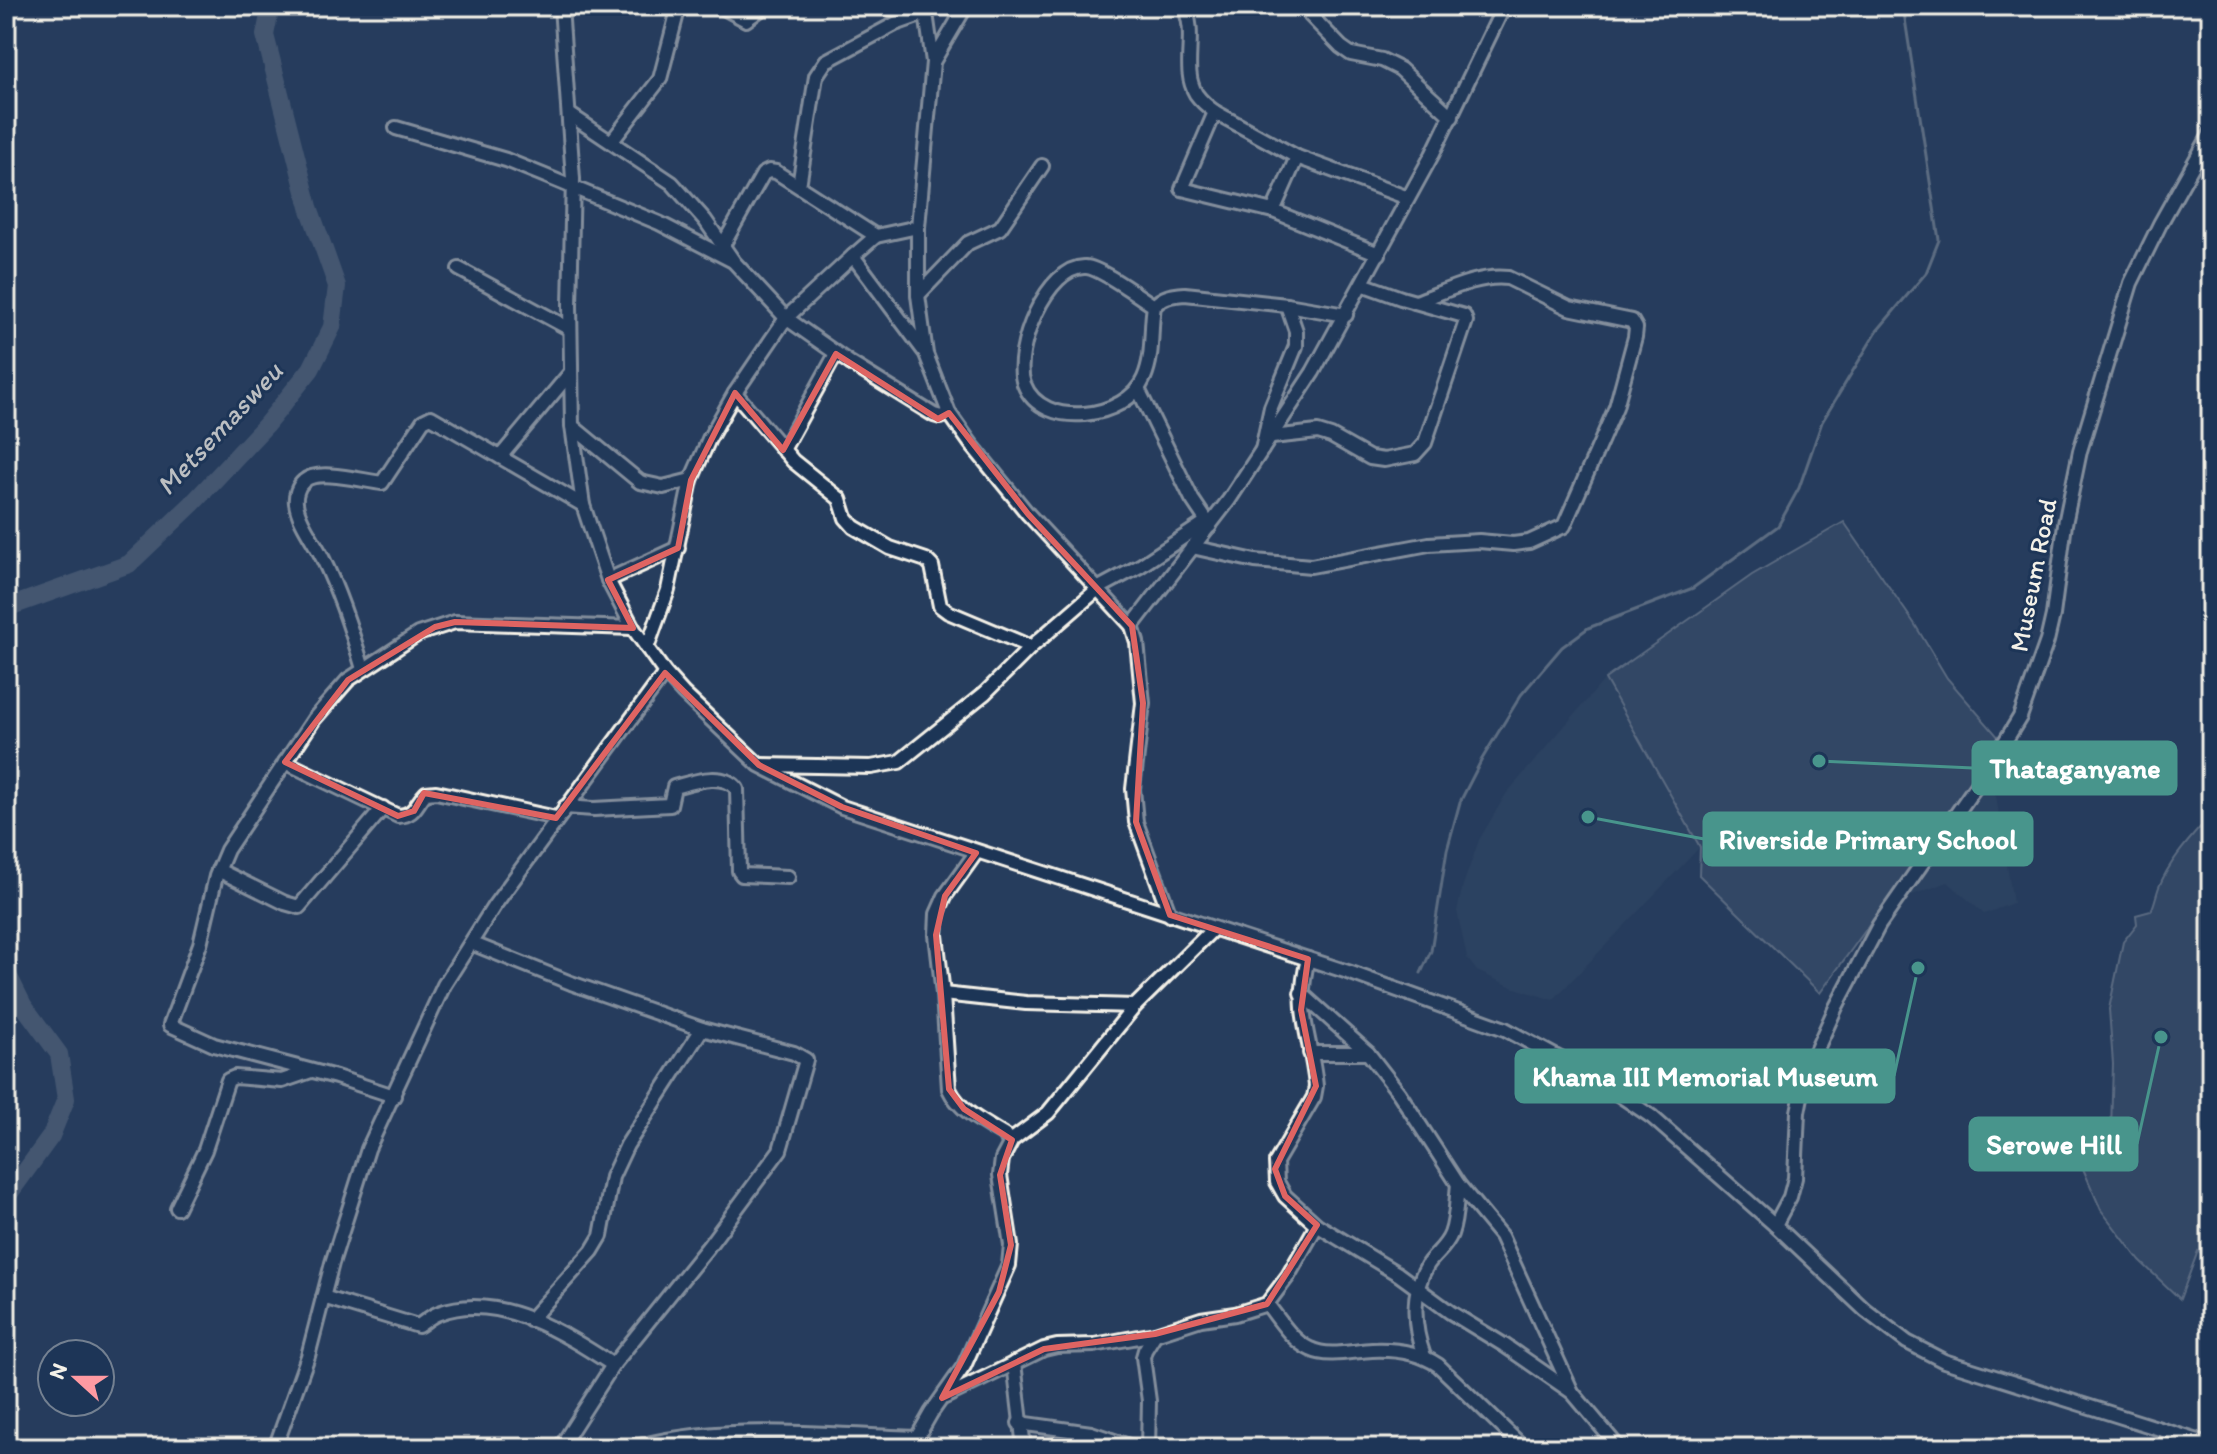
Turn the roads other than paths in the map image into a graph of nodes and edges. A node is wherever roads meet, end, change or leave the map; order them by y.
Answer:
1 (561, 6) edge
2 (679, 6) edge
3 (720, 6) edge
4 (765, 6) edge
5 (966, 6) edge
6 (1183, 6) edge
7 (1504, 6) edge
8 (925, 10) edge
9 (1310, 15) dead end
10 (933, 62) junction
11 (1215, 112) junction
12 (569, 114) junction
13 (1452, 117) junction
14 (396, 128) dead end
15 (2211, 133) edge
16 (612, 141) junction
17 (1297, 157) junction
18 (1042, 166) dead end
19 (799, 186) junction
20 (573, 188) junction
21 (1408, 198) junction
22 (1273, 211) junction
23 (918, 227) junction
24 (876, 236) junction
25 (723, 245) junction
26 (1379, 254) junction
27 (853, 256) junction
28 (734, 262) junction
29 (459, 269) dead end
30 (1362, 284) junction
31 (918, 295) junction
32 (1416, 302) junction
33 (1287, 305) junction
34 (1154, 306) junction
35 (1346, 315) junction
36 (786, 318) junction
37 (570, 329) junction
38 (836, 354) junction
39 (926, 354) junction
40 (571, 372) junction
41 (1138, 389) junction
42 (735, 393) junction
43 (949, 413) junction
44 (572, 426) junction
45 (1272, 437) junction
46 (783, 450) junction
47 (1261, 454) junction
48 (500, 457) junction
49 (691, 480) junction
50 (583, 505) junction
51 (1208, 524) junction
52 (1192, 547) junction
53 (678, 548) junction
54 (608, 580) junction
55 (1099, 588) junction
56 (1132, 626) junction
57 (633, 628) junction
58 (1031, 647) junction
59 (647, 648) junction
60 (363, 669) junction
61 (665, 673) junction
62 (285, 762) junction
63 (759, 765) junction
64 (565, 807) junction
65 (383, 808) junction
66 (556, 818) junction
67 (976, 853) junction
68 (218, 870) junction
69 (788, 877) dead end
70 (1170, 915) junction
71 (1213, 929) junction
72 (471, 943) junction
73 (1308, 959) junction
74 (1301, 993) junction
75 (943, 994) junction
76 (1135, 1006) junction
77 (702, 1029) junction
78 (1310, 1053) junction
79 (1368, 1053) junction
80 (311, 1071) junction
81 (394, 1096) junction
82 (1012, 1140) junction
83 (1458, 1184) junction
84 (177, 1208) dead end
85 (1317, 1225) junction
86 (1775, 1225) junction
87 (1417, 1288) junction
88 (323, 1297) junction
89 (1267, 1304) junction
90 (530, 1320) junction
91 (1155, 1334) junction
92 (1424, 1356) junction
93 (1014, 1363) junction
94 (613, 1365) junction
95 (1572, 1392) junction
96 (942, 1398) junction
97 (1019, 1423) junction
98 (914, 1443) edge
99 (2211, 1445) edge
100 (275, 1448) edge
101 (560, 1448) edge
102 (631, 1448) edge
103 (1024, 1448) edge
104 (1135, 1448) edge
105 (1148, 1448) edge
106 (1524, 1448) edge
107 (1619, 1448) edge

1 - 12 street
2 - 16 street
3 - 4 street
5 - 10 street
6 - 11 street
7 - 13 street
8 - 10 street
8 - 19 street
9 - 13 street
10 - 23 street
11 - 17 street
11 - 22 street
12 - 16 street
12 - 20 street
13 - 21 street
14 - 20 street
15 - 86 street, Museum Road
16 - 25 street
17 - 21 street
17 - 22 street
18 - 31 street
19 - 24 street
19 - 25 street
20 - 28 street
20 - 37 street
21 - 26 street
22 - 26 street
23 - 24 street
23 - 31 street
24 - 27 street
25 - 28 street
26 - 30 street
27 - 36 street
27 - 39 street
28 - 36 street
29 - 37 street
30 - 32 street
30 - 35 street
31 - 39 street
32 - 45 street
32 - 52 street
33 - 34 street
33 - 35 street
33 - 47 street
34 - 41 street
34 - 41 street
35 - 45 street
36 - 38 street
36 - 42 street
37 - 40 street
38 - 43 street
38 - 46 street
39 - 43 street
40 - 44 street
40 - 48 street
41 - 51 street
42 - 46 street
42 - 49 street
43 - 55 street
44 - 49 street
44 - 50 street
45 - 47 street
46 - 58 street
47 - 51 street
48 - 50 street
48 - 60 street
49 - 53 street
50 - 54 street
51 - 52 street
51 - 55 street
52 - 56 street
53 - 54 street
53 - 59 street
54 - 57 street
55 - 56 street
55 - 58 street
56 - 70 street
57 - 59 street
57 - 60 street
58 - 63 street
59 - 61 street
60 - 62 street
61 - 63 street
61 - 64 street
62 - 65 street
62 - 68 street
63 - 67 street
64 - 66 street
64 - 69 street
65 - 66 street
65 - 68 street
66 - 72 street
67 - 70 street
67 - 75 street
68 - 80 street
70 - 71 street
71 - 73 street
71 - 76 street
72 - 77 street
72 - 81 street
73 - 74 street
73 - 86 street
74 - 78 street
74 - 79 street
75 - 76 street
75 - 82 street
76 - 82 street
77 - 90 street
77 - 94 street
78 - 79 street
78 - 85 street
79 - 83 street
80 - 81 street
80 - 84 street
81 - 88 street
82 - 96 street
83 - 87 street
83 - 95 street
85 - 87 street
85 - 89 street
86 - 99 street
87 - 92 street
87 - 95 street
88 - 90 street
88 - 100 street
89 - 91 street
89 - 92 street
90 - 94 street
91 - 93 street
91 - 105 street
92 - 106 street
93 - 96 street
93 - 97 street
94 - 101 street
95 - 107 street
96 - 98 street
97 - 103 street
97 - 104 street
98 - 102 street

